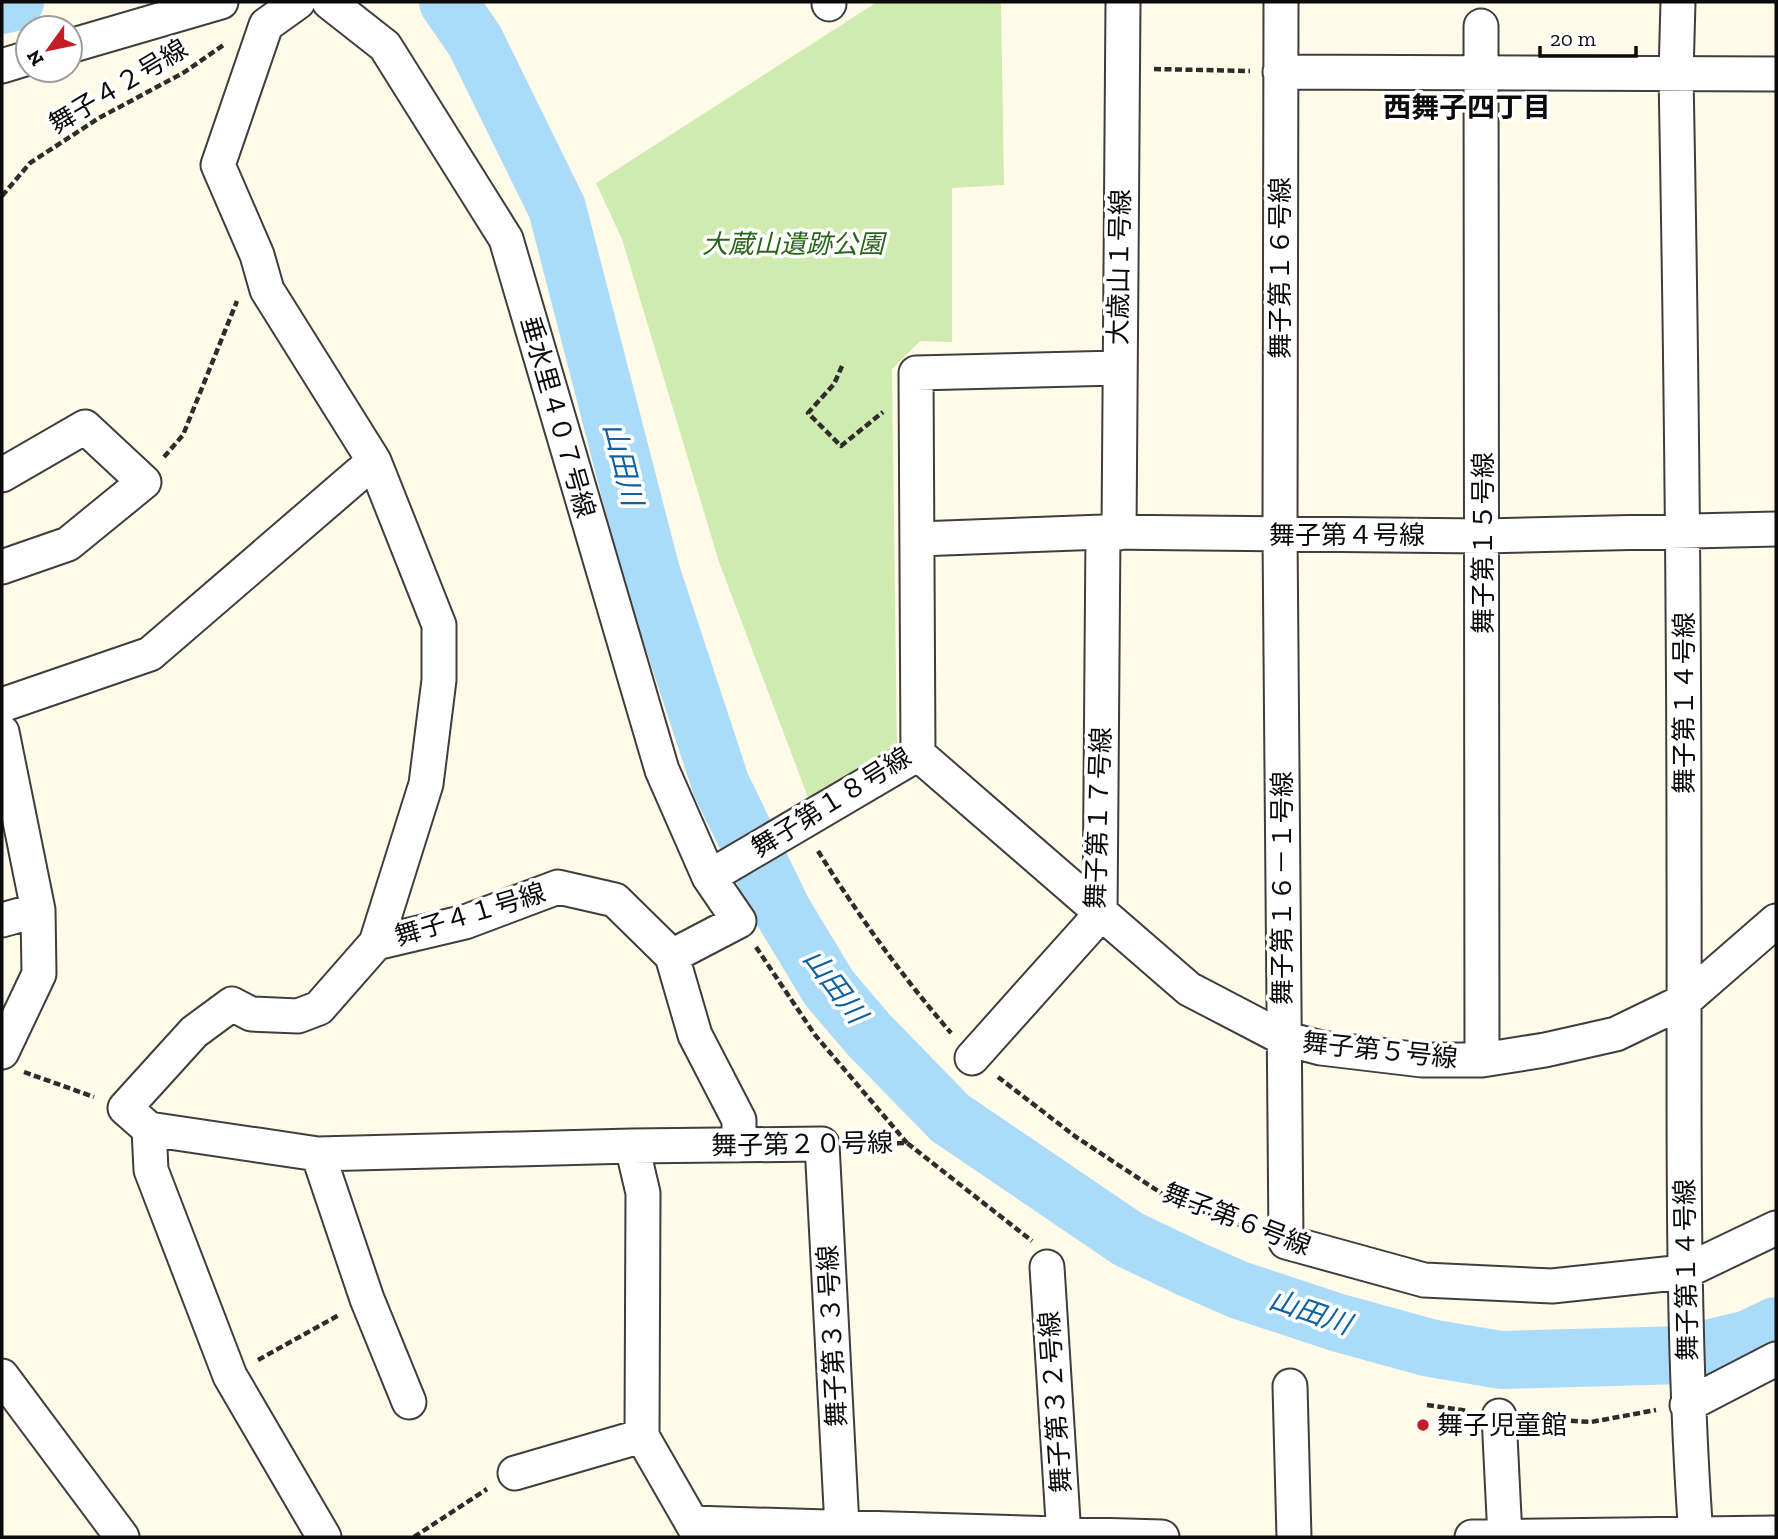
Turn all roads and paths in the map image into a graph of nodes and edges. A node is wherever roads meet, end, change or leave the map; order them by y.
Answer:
1 (221, 2) edge
2 (298, 2) edge
3 (330, 2) edge
4 (1123, 2) edge
5 (1281, 2) edge
6 (1678, 2) edge
7 (266, 25) junction
8 (1481, 26) dead end
9 (84, 42) edge
10 (1122, 68) junction
11 (1280, 72) junction
12 (1479, 74) junction
13 (1676, 74) junction
14 (1776, 74) edge
15 (2, 196) edge
16 (257, 255) junction
17 (842, 366) dead end
18 (1118, 368) junction
19 (916, 385) junction
20 (374, 460) junction
21 (2, 475) edge
22 (144, 482) junction
23 (1776, 529) edge
24 (1684, 531) junction
25 (1111, 532) junction
26 (1280, 535) junction
27 (1483, 536) junction
28 (918, 539) junction
29 (2, 567) edge
30 (2, 705) edge
31 (2, 732) edge
32 (918, 754) junction
33 (802, 824) junction
34 (709, 877) junction
35 (38, 910) junction
36 (1100, 915) junction
37 (2, 920) edge
38 (739, 921) junction
39 (1776, 921) edge
40 (376, 943) junction
41 (672, 956) junction
42 (1684, 1001) junction
43 (1283, 1038) junction
44 (972, 1058) junction
45 (1482, 1060) junction
46 (11, 1061) edge
47 (137, 1118) junction
48 (907, 1143) junction
49 (822, 1144) junction
50 (739, 1145) junction
51 (632, 1146) junction
52 (318, 1154) junction
53 (1776, 1228) edge
54 (1286, 1242) junction
55 (1047, 1266) joint
56 (1684, 1272) junction
57 (367, 1299) junction
58 (1776, 1359) edge
59 (2, 1376) edge
60 (230, 1376) junction
61 (1290, 1386) dead end
62 (409, 1402) dead end
63 (1427, 1405) dead end
64 (1688, 1405) junction
65 (1499, 1416) junction
66 (642, 1436) junction
67 (515, 1473) joint
68 (842, 1527) junction
69 (696, 1530) edge
70 (1776, 1533) edge
71 (1696, 1535) edge
72 (1064, 1536) edge
73 (122, 1537) edge
74 (324, 1537) edge
75 (414, 1537) edge
76 (1162, 1537) edge
77 (1294, 1537) edge
78 (1472, 1537) edge
79 (1505, 1537) edge

1 - 9 street
2 - 7 street
3 - 34 street, 垂水里４０７号線
4 - 10 street, 大歳山１号線
5 - 11 street, 舞子第１６号線
6 - 13 street, 舞子第１４号線
7 - 15 path, 舞子４２号線
7 - 16 street
8 - 12 street, 舞子第１５号線
10 - 11 path
10 - 18 street, 大歳山１号線
11 - 12 street
11 - 26 street, 舞子第１６号線
12 - 13 street
12 - 27 street, 舞子第１５号線
13 - 14 street
13 - 24 street, 舞子第１４号線
16 - 20 street
16 - 22 path
17 - 19 path
18 - 19 street
18 - 25 street, 大歳山１号線
19 - 28 street, 舞子第１８号線
20 - 30 street
20 - 40 street
21 - 22 street
22 - 29 street
23 - 24 street, 舞子第４号線
24 - 27 street, 舞子第４号線
24 - 42 street, 舞子第１４号線
25 - 26 street, 舞子第４号線
25 - 28 street, 舞子第４号線
25 - 36 street, 舞子第１７号線
26 - 27 street, 舞子第４号線
26 - 43 street, 舞子第１６－１号線
27 - 45 street, 舞子第１５号線
28 - 32 street, 舞子第１８号線
31 - 35 street
32 - 33 street, 舞子第１８号線
32 - 36 street, 舞子第５号線
33 - 34 street, 舞子第１８号線
33 - 44 path, 舞子第６号線
34 - 38 street, 垂水里４０７号線
35 - 37 street
35 - 46 street
36 - 43 street, 舞子第５号線
36 - 44 street, 舞子第１７号線
38 - 41 street
38 - 48 path
39 - 42 street, 舞子第５号線
40 - 41 street, 舞子４１号線
40 - 47 street
41 - 50 street, 舞子４１号線
42 - 45 street, 舞子第５号線
42 - 56 street, 舞子第１４号線
43 - 45 street, 舞子第５号線
43 - 54 street, 舞子第１６－１号線
44 - 54 path, 舞子第６号線
46 - 47 path
47 - 52 street, 舞子第２０号線
47 - 60 street
48 - 49 path, 舞子第２０号線
48 - 55 path, 舞子第２０号線
49 - 50 street, 舞子第２０号線
49 - 68 street, 舞子第３３号線
50 - 51 street, 舞子第２０号線
51 - 52 street, 舞子第２０号線
51 - 66 street
52 - 57 street
53 - 56 street, 舞子第６号線
54 - 56 street, 舞子第６号線
55 - 72 street, 舞子第３２号線
56 - 64 street, 舞子第１４号線
57 - 60 path
57 - 62 street
58 - 64 street
59 - 73 street
60 - 74 street
61 - 77 street
63 - 65 path
64 - 65 path
64 - 71 street, 舞子第１４号線
65 - 79 street
66 - 67 street
66 - 69 street
67 - 75 path
68 - 69 street
68 - 72 street
70 - 71 street
71 - 79 street
72 - 76 street
78 - 79 street

